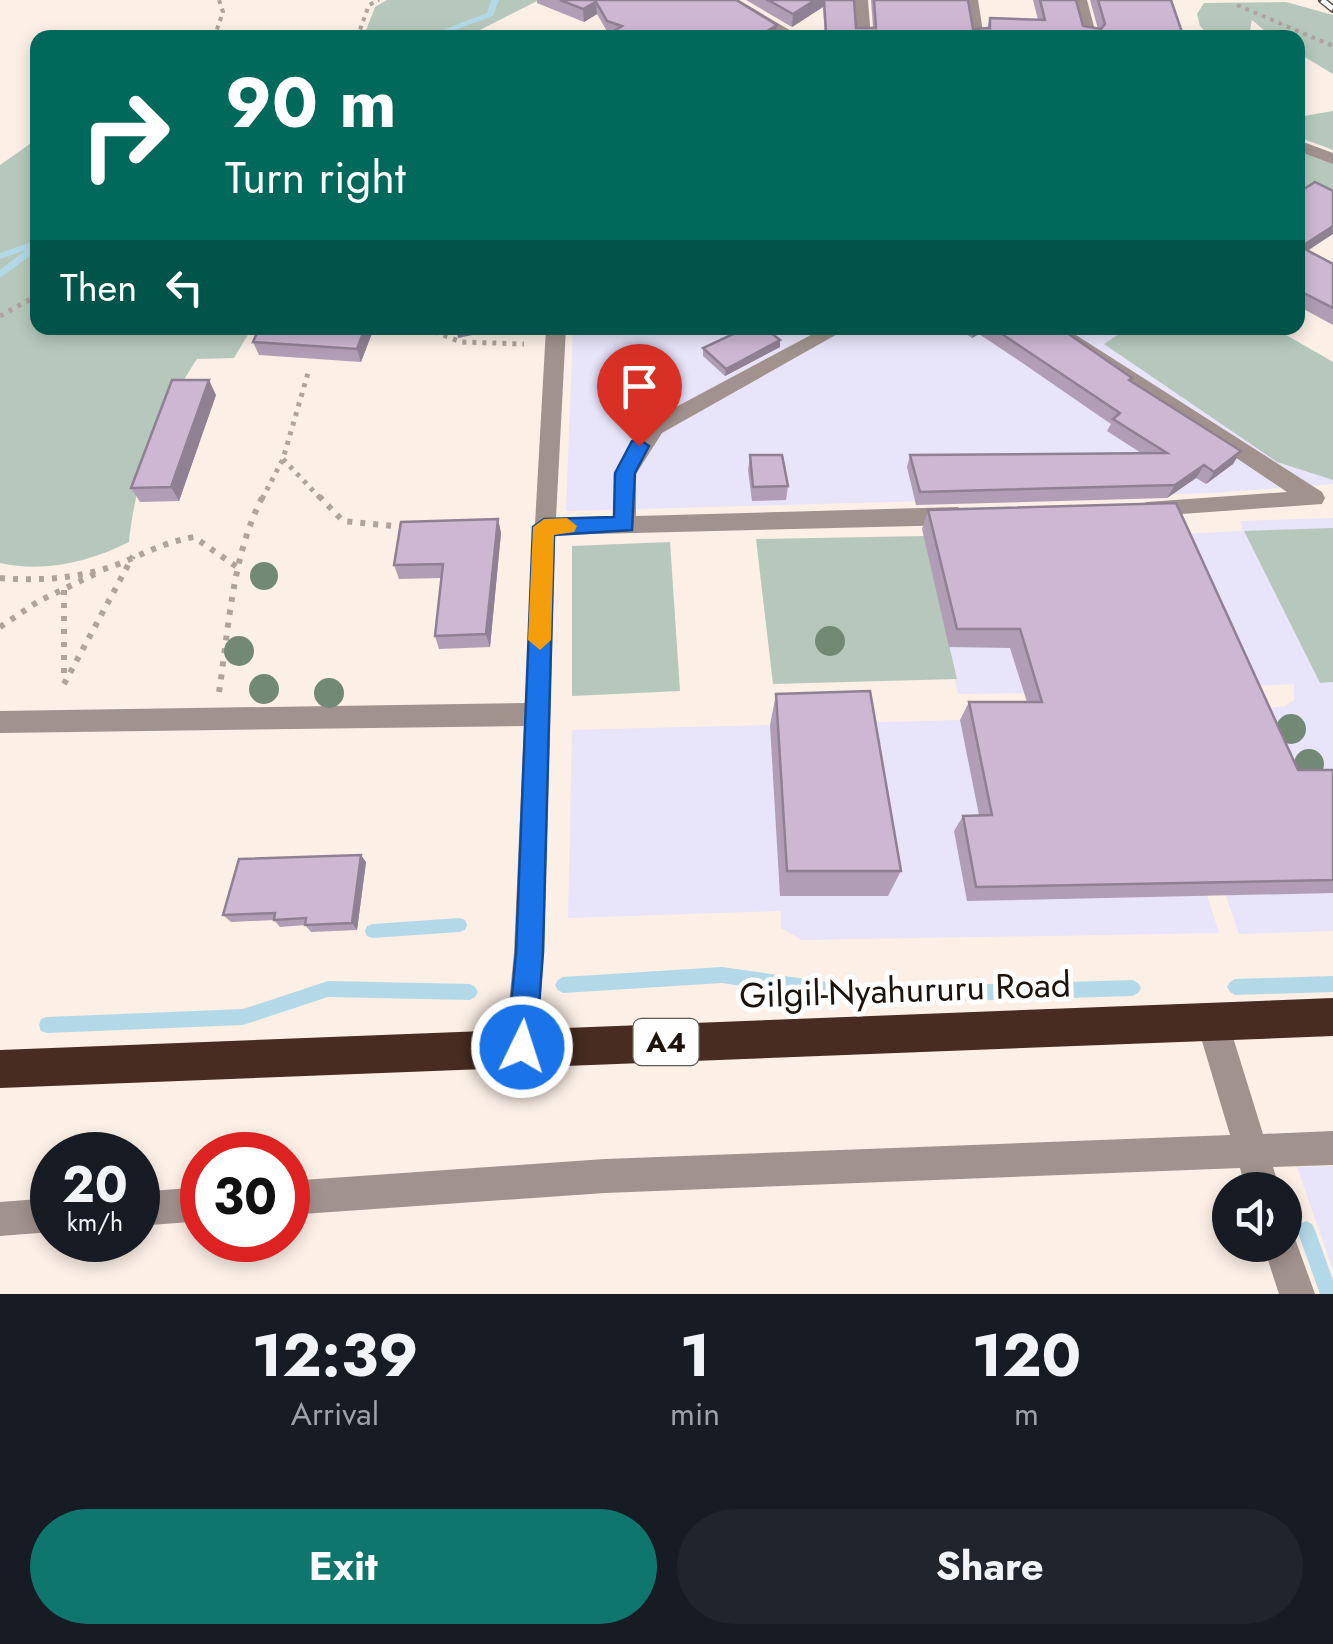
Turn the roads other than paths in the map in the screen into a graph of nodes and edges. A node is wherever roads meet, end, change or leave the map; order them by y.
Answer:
1 (729, 0) edge
2 (861, 0) edge
3 (971, 0) edge
4 (1080, 0) edge
5 (753, 5) edge
6 (786, 30) edge
7 (863, 30) edge
8 (977, 30) edge
9 (1088, 30) edge
10 (1305, 148) edge
11 (1333, 159) edge
12 (825, 335) edge
13 (1063, 335) edge
14 (555, 338) edge
15 (1324, 498) edge
16 (1132, 511) edge
17 (981, 515) edge
18 (625, 524) junction
19 (544, 527) junction
20 (537, 714) junction
21 (0, 722) edge
22 (1333, 1017) edge
23 (1212, 1021) junction
24 (522, 1047) junction
25 (0, 1069) edge
26 (1333, 1148) edge
27 (1250, 1149) junction
28 (1258, 1172) edge
29 (310, 1196) edge
30 (30, 1216) edge
31 (0, 1218) edge
32 (1287, 1262) edge
33 (1297, 1294) edge

1 - 5 street
2 - 7 street
3 - 8 street
4 - 9 street
5 - 6 street
10 - 11 street
12 - 18 street
13 - 15 street
14 - 19 street
15 - 16 street
17 - 18 street
18 - 19 street
19 - 20 street
20 - 21 street
20 - 24 street
22 - 23 highway, Gilgil-Nyahururu Road / A4
23 - 24 highway, Gilgil-Nyahururu Road / A4
23 - 27 street
24 - 25 highway, Gilgil-Nyahururu Road / A4
26 - 27 street
27 - 28 street
27 - 29 street
30 - 31 street
32 - 33 street

